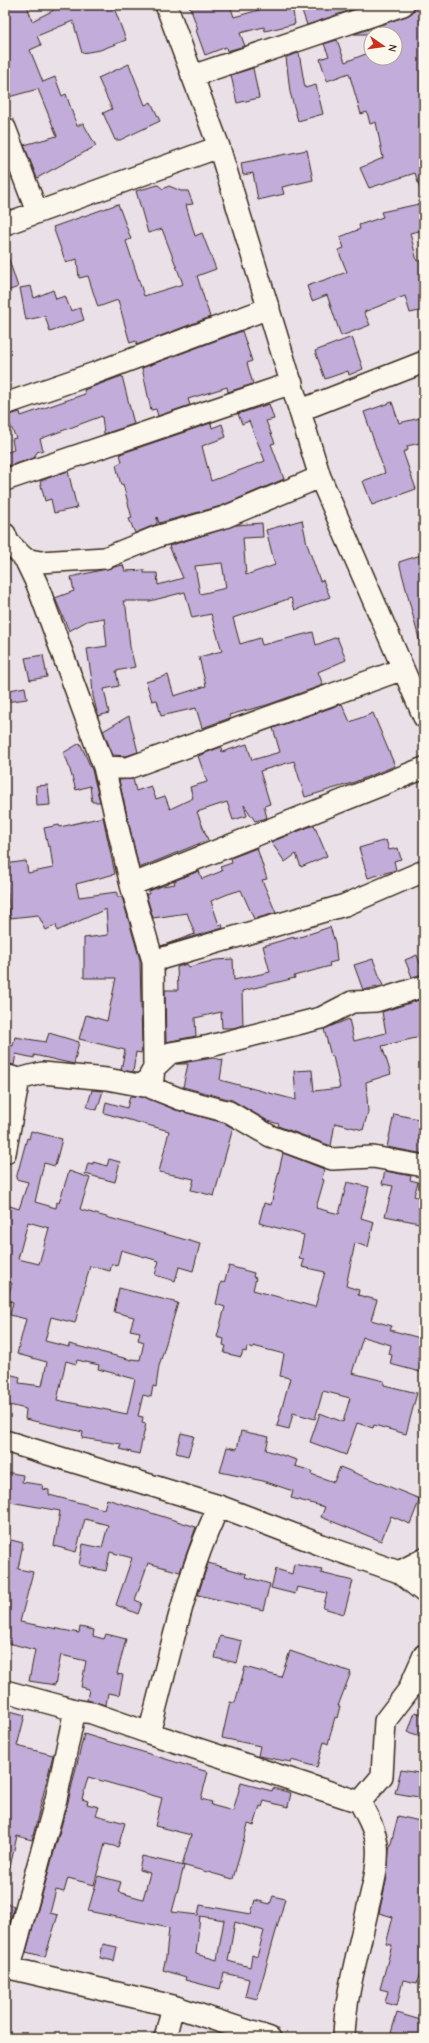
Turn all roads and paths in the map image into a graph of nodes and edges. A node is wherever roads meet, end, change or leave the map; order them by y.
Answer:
1 (166, 5) edge
2 (403, 5) edge
3 (192, 76) junction
4 (5, 128) edge
5 (219, 147) junction
6 (37, 212) junction
7 (5, 224) edge
8 (269, 308) junction
9 (424, 362) edge
10 (292, 383) junction
11 (5, 404) edge
12 (301, 410) junction
13 (320, 476) junction
14 (5, 480) edge
15 (5, 534) edge
16 (25, 559) junction
17 (403, 669) junction
18 (424, 717) edge
19 (104, 767) junction
20 (424, 768) edge
21 (424, 871) edge
22 (131, 885) junction
23 (153, 962) junction
24 (424, 986) edge
25 (154, 1068) junction
26 (12, 1077) edge
27 (5, 1153) edge
28 (424, 1166) edge
29 (5, 1440) edge
30 (219, 1506) junction
31 (424, 1560) edge
32 (399, 1572) junction
33 (424, 1592) edge
34 (424, 1655) edge
35 (5, 1691) edge
36 (75, 1710) junction
37 (149, 1733) junction
38 (360, 1802) junction
39 (7, 1967) edge
40 (173, 2006) junction
41 (165, 2038) edge
42 (270, 2038) edge
43 (344, 2038) edge

1 - 3 street
2 - 3 street
3 - 5 street
4 - 6 street
5 - 6 street
5 - 8 street
6 - 7 street
8 - 10 street
8 - 11 street
9 - 12 street
10 - 12 street
10 - 14 street
12 - 13 street
13 - 16 street
13 - 17 street
15 - 16 street
16 - 19 street
17 - 18 street
17 - 19 street
19 - 22 street
20 - 22 street
21 - 23 street
22 - 23 street
23 - 25 street
24 - 25 street
25 - 26 street
25 - 28 street
26 - 27 street
29 - 30 street
30 - 32 street
30 - 37 street
31 - 32 street
32 - 33 street
34 - 38 street
35 - 36 street
36 - 37 street
36 - 39 street
37 - 38 street
38 - 43 street
39 - 40 street
40 - 41 street
40 - 42 street

